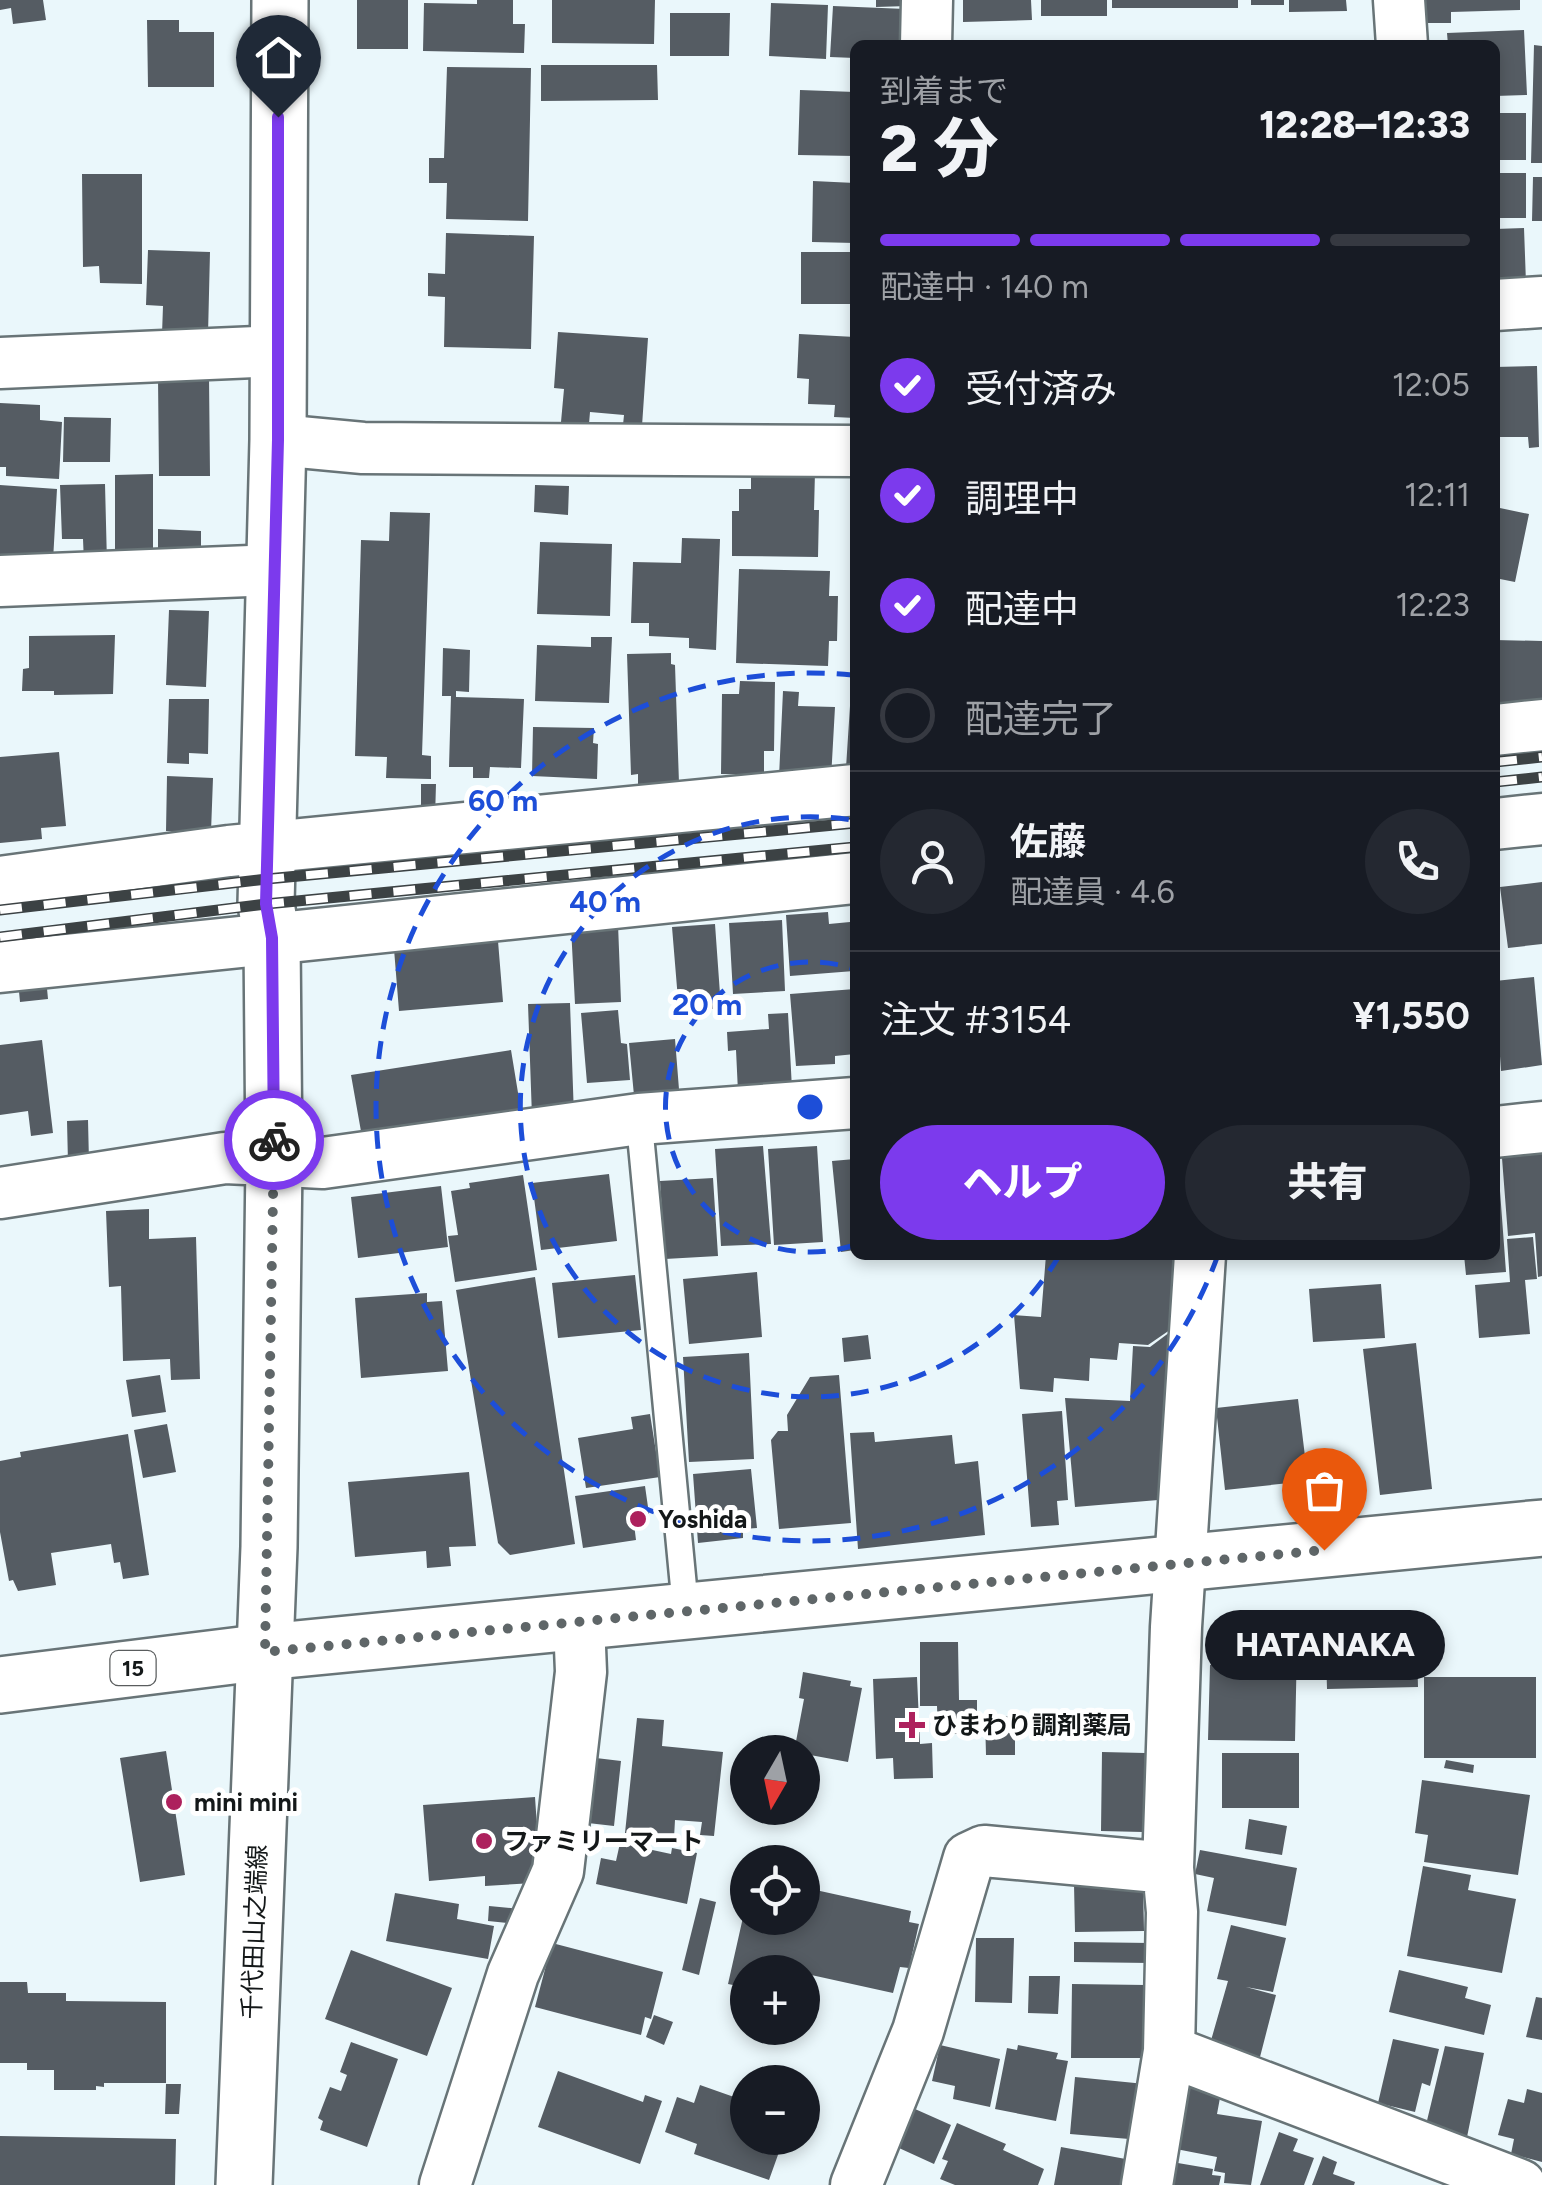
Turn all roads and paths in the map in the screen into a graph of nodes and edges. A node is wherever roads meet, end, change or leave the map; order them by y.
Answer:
1 (280, 0) edge
2 (927, 0) edge
3 (1399, 0) edge
4 (926, 40) edge
5 (1402, 40) edge
6 (1542, 302) edge
7 (1500, 305) edge
8 (276, 350) junction
9 (0, 363) edge
10 (278, 440) junction
11 (850, 452) edge
12 (275, 570) junction
13 (0, 582) edge
14 (1542, 725) edge
15 (1500, 729) edge
16 (850, 790) edge
17 (1542, 819) edge
18 (1500, 823) edge
19 (268, 848) junction
20 (850, 879) edge
21 (0, 882) edge
22 (272, 938) junction
23 (0, 967) edge
24 (850, 1103) edge
25 (640, 1119) junction
26 (1542, 1127) edge
27 (1500, 1131) edge
28 (274, 1162) junction
29 (0, 1193) edge
30 (1200, 1260) edge
31 (1542, 1528) edge
32 (1180, 1565) junction
33 (686, 1613) junction
34 (579, 1623) junction
35 (265, 1652) junction
36 (0, 1685) edge
37 (1168, 1868) junction
38 (1169, 2051) junction
39 (244, 2185) edge
40 (445, 2185) edge
41 (856, 2185) edge
42 (1147, 2185) edge
43 (1520, 2185) edge

1 - 8 street, 千代田山之端線
2 - 4 street
3 - 5 street
6 - 7 street
8 - 9 street
8 - 10 street, 千代田山之端線
10 - 11 street
10 - 12 street, 千代田山之端線
12 - 13 street
12 - 19 street, 千代田山之端線
14 - 15 street
16 - 19 street
17 - 18 street
19 - 21 street
19 - 22 street, 千代田山之端線
20 - 22 street
22 - 23 street
22 - 28 street, 千代田山之端線
24 - 25 street
25 - 28 street
25 - 33 lane
26 - 27 street
28 - 29 street
28 - 35 street, 千代田山之端線
30 - 32 street
31 - 32 street, 15
32 - 33 street, 15
32 - 37 street
33 - 34 street, 15
34 - 35 street, 15
34 - 40 street
35 - 36 street, 15
35 - 39 street, 千代田山之端線
37 - 38 street
37 - 41 street
38 - 42 street
38 - 43 street

